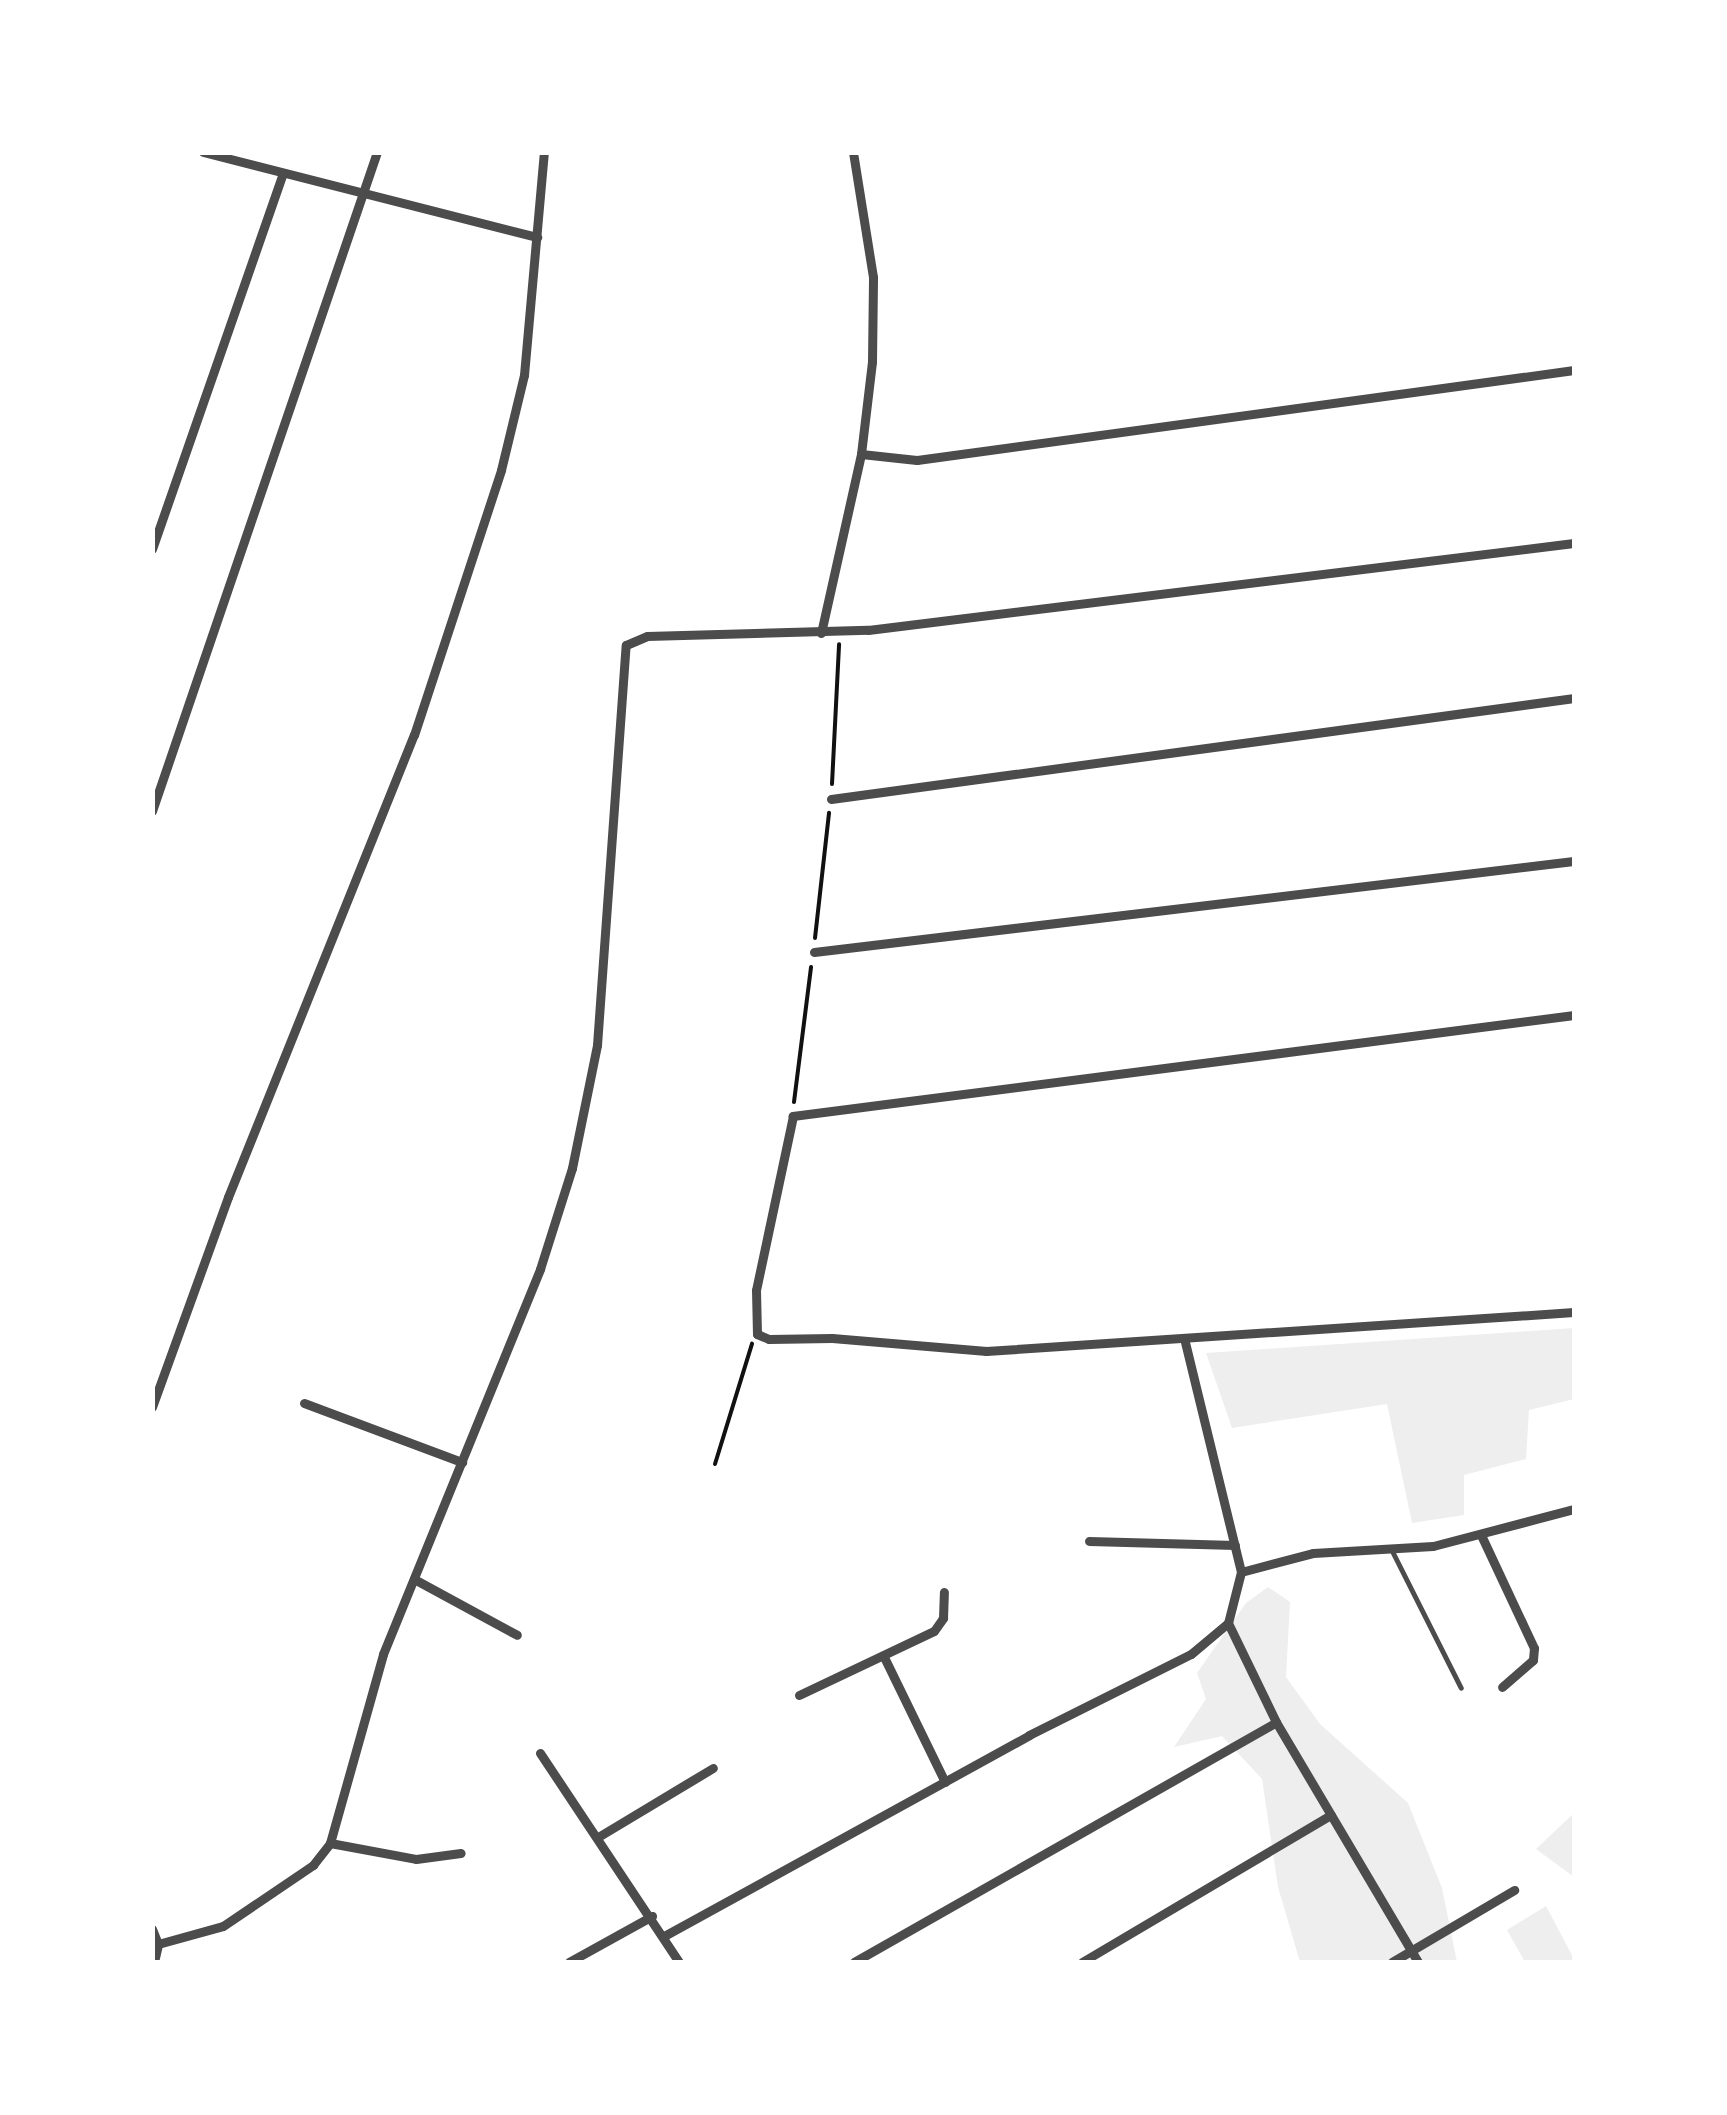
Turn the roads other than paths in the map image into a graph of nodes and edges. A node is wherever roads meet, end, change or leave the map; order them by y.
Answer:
1 (203, 152) edge
2 (377, 152) edge
3 (544, 152) edge
4 (853, 152) edge
5 (283, 173) junction
6 (366, 194) junction
7 (536, 236) junction
8 (1574, 370) edge
9 (861, 454) junction
10 (1574, 543) edge
11 (152, 549) edge
12 (820, 633) junction
13 (1574, 698) edge
14 (831, 799) road end
15 (152, 811) edge
16 (1574, 861) edge
17 (814, 952) road end
18 (1574, 1015) edge
19 (1574, 1312) edge
20 (1184, 1338) junction
21 (304, 1403) dead end
22 (152, 1407) edge
23 (462, 1462) junction
24 (1574, 1509) edge
25 (1481, 1534) junction
26 (1089, 1541) dead end
27 (1235, 1544) junction
28 (1391, 1548) junction
29 (1240, 1572) junction
30 (414, 1579) junction
31 (944, 1592) dead end
32 (1228, 1623) junction
33 (517, 1635) dead end
34 (884, 1657) junction
35 (1502, 1687) dead end
36 (1461, 1688) dead end
37 (799, 1695) dead end
38 (1276, 1722) junction
39 (540, 1753) dead end
40 (714, 1768) dead end
41 (945, 1782) junction
42 (1331, 1815) junction
43 (598, 1837) junction
44 (330, 1843) junction
45 (461, 1853) dead end
46 (1514, 1890) dead end
47 (652, 1916) junction
48 (152, 1929) edge
49 (664, 1936) junction
50 (158, 1944) junction
51 (1411, 1952) junction
52 (154, 1962) edge
53 (569, 1962) edge
54 (678, 1962) edge
55 (854, 1962) edge
56 (1082, 1962) edge
57 (1392, 1962) edge
58 (1418, 1962) edge

1 - 5 street
2 - 6 street
3 - 7 street
4 - 9 street
5 - 6 street
5 - 11 street
6 - 7 street
6 - 15 street
7 - 22 street
8 - 9 street
9 - 12 street
10 - 12 street
12 - 23 street
13 - 14 street
16 - 17 street
18 - 20 street
19 - 20 street
20 - 27 street
21 - 23 street
23 - 30 street
24 - 25 street
25 - 28 street
25 - 35 street
26 - 27 street
27 - 29 street
28 - 29 street
28 - 36 lane
29 - 32 street
30 - 33 street
30 - 44 street
31 - 34 street
32 - 38 street
32 - 41 street
34 - 37 street
34 - 41 street
38 - 42 street
38 - 55 street
39 - 43 street
40 - 43 street
41 - 49 street
42 - 51 street
42 - 56 street
43 - 47 street
44 - 45 street
44 - 50 street
46 - 51 street
47 - 49 street
47 - 53 street
48 - 50 street
49 - 54 street
50 - 52 street
51 - 57 street
51 - 58 street

